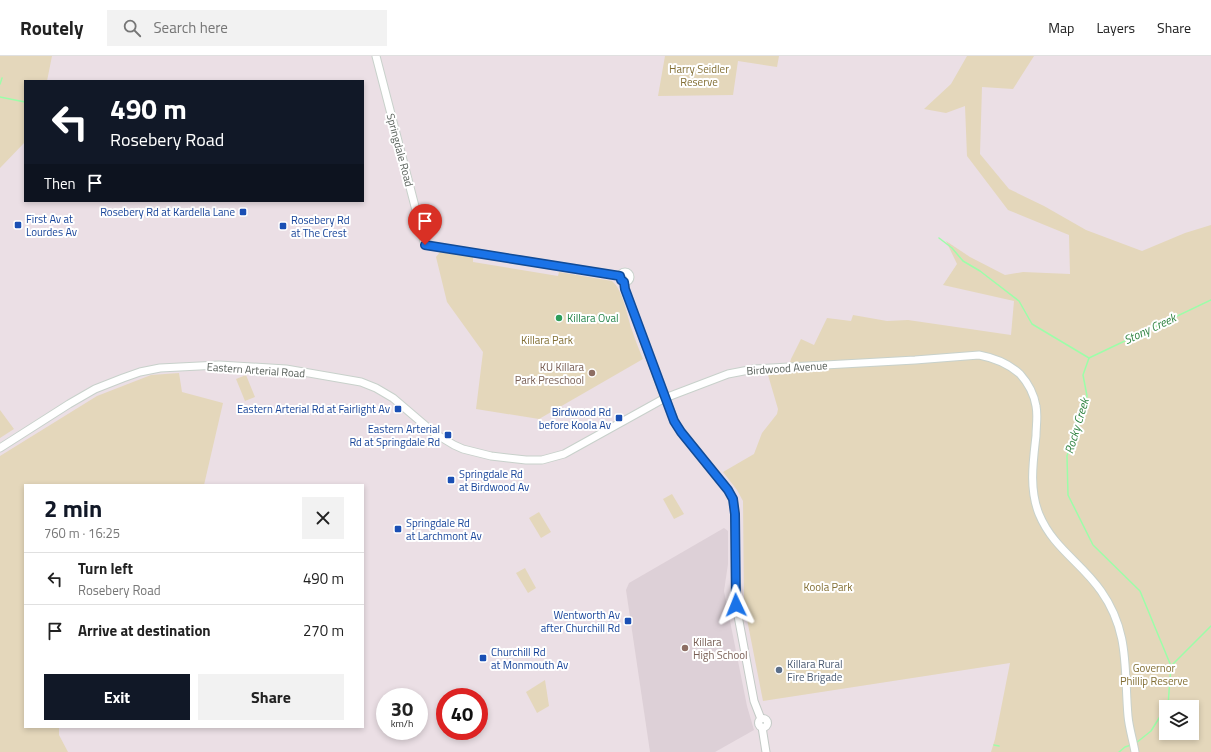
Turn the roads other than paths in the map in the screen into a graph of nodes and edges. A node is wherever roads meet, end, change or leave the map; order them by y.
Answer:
1 (376, 56) edge
2 (665, 398) junction
3 (0, 448) edge
4 (463, 449) joint
5 (1134, 750) edge
6 (766, 752) edge

1 - 2 main road, Springdale Road
2 - 4 main road, Birdwood Avenue
2 - 5 main road, Birdwood Avenue
2 - 6 main road
3 - 4 main road, Eastern Arterial Road

